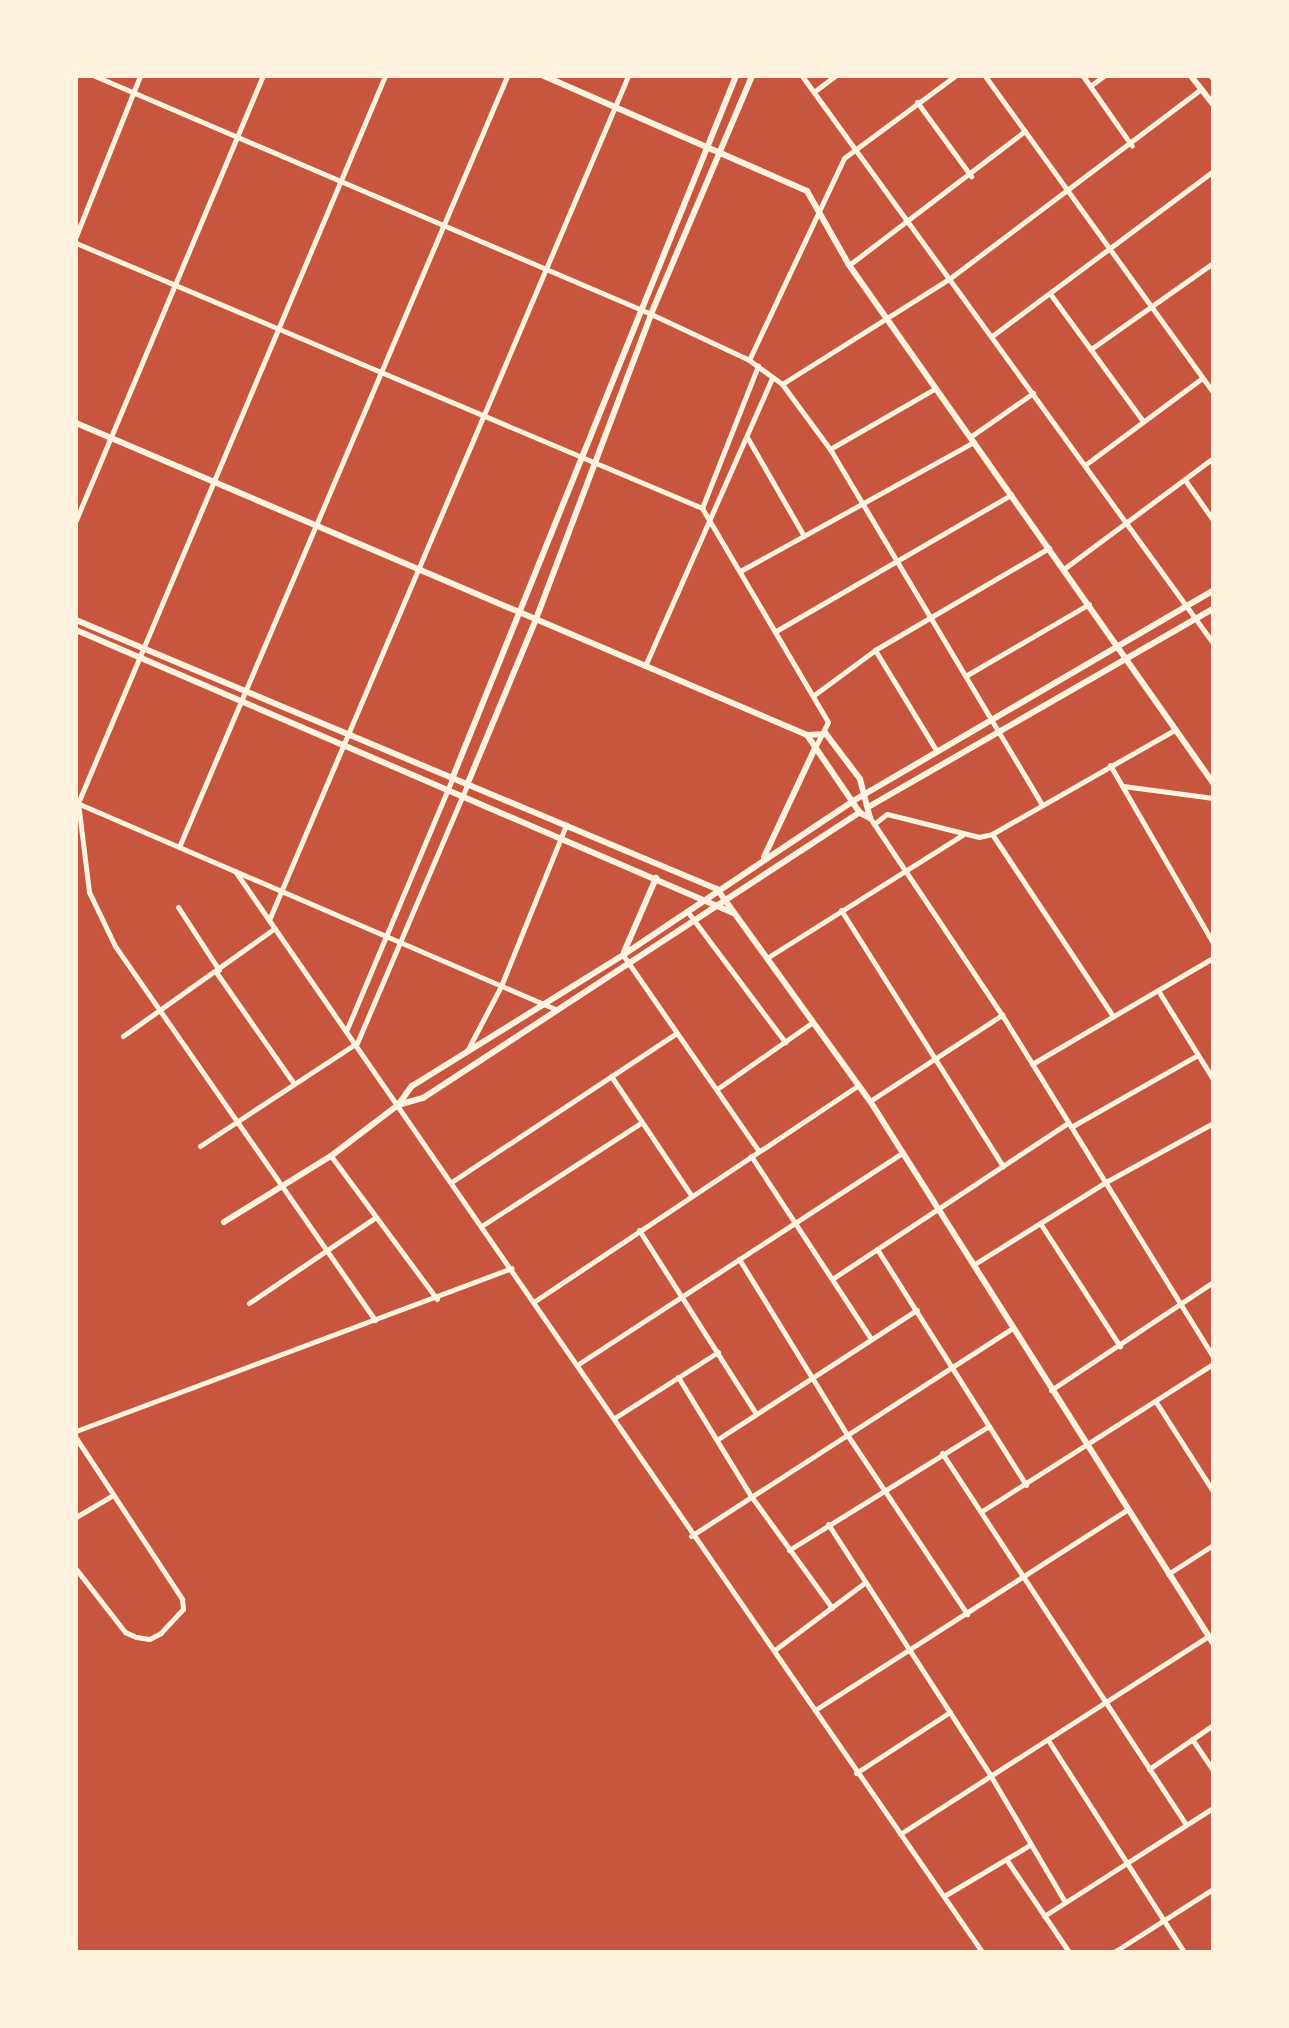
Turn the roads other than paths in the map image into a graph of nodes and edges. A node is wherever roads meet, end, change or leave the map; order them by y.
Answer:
1 (95, 76) edge
2 (140, 76) edge
3 (263, 76) edge
4 (385, 76) edge
5 (507, 76) edge
6 (544, 76) edge
7 (628, 76) edge
8 (736, 76) edge
9 (752, 76) edge
10 (802, 76) edge
11 (835, 76) edge
12 (955, 76) edge
13 (985, 76) edge
14 (1083, 76) edge
15 (1104, 76) edge
16 (1191, 76) edge
17 (1090, 86) junction
18 (1201, 89) junction
19 (133, 91) junction
20 (815, 91) junction
21 (917, 102) junction
22 (1213, 104) edge
23 (615, 106) junction
24 (1025, 131) junction
25 (236, 138) junction
26 (1132, 146) junction
27 (852, 148) junction
28 (705, 149) junction
29 (719, 155) junction
30 (1213, 171) edge
31 (971, 176) junction
32 (341, 181) junction
33 (1069, 191) junction
34 (821, 208) junction
35 (445, 223) junction
36 (908, 223) junction
37 (76, 236) edge
38 (76, 243) edge
39 (1110, 249) junction
40 (1213, 263) edge
41 (849, 265) junction
42 (547, 267) junction
43 (949, 279) junction
44 (176, 286) junction
45 (1051, 295) junction
46 (1152, 305) junction
47 (639, 308) junction
48 (651, 314) junction
49 (887, 322) junction
50 (278, 329) junction
51 (992, 336) junction
52 (1091, 349) junction
53 (749, 360) junction
54 (758, 366) junction
55 (380, 372) junction
56 (772, 378) junction
57 (1202, 378) junction
58 (782, 384) junction
59 (936, 388) junction
60 (1213, 392) edge
61 (1033, 393) junction
62 (484, 416) junction
63 (1142, 420) junction
64 (76, 423) edge
65 (747, 437) junction
66 (112, 438) junction
67 (972, 440) junction
68 (830, 449) junction
69 (579, 457) junction
70 (1213, 458) edge
71 (596, 463) junction
72 (1085, 465) junction
73 (1185, 480) junction
74 (213, 481) junction
75 (1011, 495) junction
76 (862, 504) junction
77 (702, 508) junction
78 (76, 520) edge
79 (1213, 520) edge
80 (1126, 521) junction
81 (712, 524) junction
82 (316, 525) junction
83 (804, 536) junction
84 (1050, 547) junction
85 (897, 561) junction
86 (420, 568) junction
87 (1065, 568) junction
88 (742, 570) junction
89 (1213, 591) edge
90 (1090, 603) junction
91 (1187, 607) junction
92 (1213, 609) edge
93 (522, 613) junction
94 (932, 617) junction
95 (536, 619) junction
96 (1196, 619) junction
97 (76, 620) edge
98 (76, 630) edge
99 (776, 631) junction
100 (1213, 643) edge
101 (1120, 645) junction
102 (142, 648) junction
103 (875, 650) junction
104 (138, 656) junction
105 (1129, 657) junction
106 (645, 666) junction
107 (967, 675) junction
108 (245, 690) junction
109 (814, 695) junction
110 (242, 699) junction
111 (992, 718) junction
112 (1174, 730) junction
113 (1000, 733) junction
114 (826, 734) junction
115 (349, 735) junction
116 (807, 735) junction
117 (345, 743) junction
118 (815, 748) junction
119 (936, 750) junction
120 (1110, 765) junction
121 (452, 779) junction
122 (1213, 783) edge
123 (467, 785) junction
124 (1122, 786) junction
125 (448, 787) junction
126 (463, 793) junction
127 (865, 793) junction
128 (1213, 798) edge
129 (853, 801) junction
130 (77, 803) edge
131 (1041, 803) junction
132 (871, 806) junction
133 (860, 813) junction
134 (872, 821) junction
135 (566, 825) junction
136 (963, 834) junction
137 (992, 834) junction
138 (561, 837) junction
139 (179, 847) junction
140 (764, 859) junction
141 (235, 871) junction
142 (907, 871) junction
143 (656, 878) junction
144 (717, 889) junction
145 (282, 892) junction
146 (704, 899) junction
147 (729, 900) junction
148 (178, 907) dead end
149 (716, 908) junction
150 (687, 910) junction
151 (841, 910) junction
152 (733, 913) junction
153 (269, 920) junction
154 (695, 921) junction
155 (275, 928) junction
156 (386, 935) junction
157 (400, 941) junction
158 (1213, 943) edge
159 (623, 955) junction
160 (770, 956) junction
161 (1213, 958) edge
162 (628, 963) junction
163 (217, 971) junction
164 (501, 986) junction
165 (1159, 992) junction
166 (543, 1004) junction
167 (555, 1009) junction
168 (155, 1010) junction
169 (1002, 1015) junction
170 (1113, 1016) junction
171 (813, 1022) junction
172 (347, 1029) junction
173 (677, 1033) junction
174 (123, 1036) dead end
175 (785, 1042) junction
176 (357, 1043) junction
177 (464, 1055) junction
178 (1198, 1055) junction
179 (934, 1059) junction
180 (1032, 1064) junction
181 (611, 1076) junction
182 (1213, 1079) edge
183 (294, 1084) junction
184 (857, 1086) junction
185 (717, 1089) junction
186 (870, 1101) junction
187 (398, 1105) junction
188 (239, 1120) junction
189 (642, 1122) junction
190 (1213, 1123) edge
191 (1069, 1125) junction
192 (200, 1146) dead end
193 (758, 1150) junction
194 (900, 1154) junction
195 (331, 1156) junction
196 (751, 1156) junction
197 (1003, 1166) junction
198 (453, 1181) junction
199 (1104, 1183) junction
200 (283, 1188) junction
201 (691, 1195) junction
202 (937, 1209) junction
203 (373, 1219) junction
204 (224, 1222) dead end
205 (795, 1222) junction
206 (1040, 1223) junction
207 (483, 1225) junction
208 (639, 1230) junction
209 (877, 1249) junction
210 (324, 1252) junction
211 (739, 1259) junction
212 (972, 1266) junction
213 (512, 1268) junction
214 (832, 1279) junction
215 (1213, 1282) edge
216 (682, 1294) junction
217 (437, 1299) junction
218 (535, 1301) junction
219 (249, 1303) dead end
220 (1180, 1303) junction
221 (917, 1310) junction
222 (375, 1320) junction
223 (1011, 1329) junction
224 (871, 1339) junction
225 (1120, 1346) junction
226 (718, 1352) junction
227 (1213, 1357) edge
228 (580, 1363) junction
229 (1213, 1364) edge
230 (954, 1366) junction
231 (812, 1376) junction
232 (678, 1377) junction
233 (1051, 1390) junction
234 (1156, 1402) junction
235 (756, 1414) junction
236 (616, 1417) junction
237 (989, 1426) junction
238 (76, 1431) edge
239 (846, 1433) junction
240 (76, 1438) edge
241 (718, 1439) junction
242 (1086, 1445) junction
243 (942, 1453) junction
244 (1026, 1485) junction
245 (882, 1489) junction
246 (1213, 1491) edge
247 (114, 1495) junction
248 (751, 1496) junction
249 (1128, 1509) junction
250 (982, 1511) junction
251 (76, 1517) edge
252 (828, 1524) junction
253 (691, 1536) junction
254 (1213, 1545) edge
255 (789, 1550) junction
256 (76, 1569) edge
257 (1168, 1574) junction
258 (1022, 1578) junction
259 (863, 1584) junction
260 (832, 1608) junction
261 (967, 1614) junction
262 (1211, 1640) edge
263 (776, 1649) junction
264 (911, 1652) junction
265 (1104, 1704) junction
266 (815, 1710) junction
267 (950, 1712) junction
268 (1213, 1725) edge
269 (1192, 1739) junction
270 (1048, 1740) junction
271 (1149, 1769) junction
272 (1213, 1770) edge
273 (856, 1773) junction
274 (989, 1773) junction
275 (1213, 1808) edge
276 (1186, 1824) junction
277 (900, 1834) junction
278 (1030, 1845) junction
279 (1006, 1859) junction
280 (1128, 1862) junction
281 (1213, 1889) edge
282 (944, 1896) junction
283 (1065, 1902) junction
284 (1044, 1916) junction
285 (1164, 1920) junction
286 (982, 1952) edge
287 (1069, 1952) edge
288 (1114, 1952) edge
289 (1184, 1952) edge

1 - 19 street
2 - 19 street
3 - 25 street
4 - 32 street
5 - 35 street
6 - 23 street
7 - 23 street
8 - 28 street
9 - 29 street
10 - 20 street
11 - 20 street
12 - 21 street
13 - 24 street
14 - 17 street
15 - 17 street
16 - 18 street
17 - 26 street
18 - 22 street
18 - 26 street
19 - 25 street
19 - 37 street
20 - 27 street
21 - 27 street
21 - 31 street
23 - 28 street
23 - 42 street
24 - 31 street
24 - 33 street
25 - 32 street
25 - 44 street
26 - 33 street
27 - 34 street
27 - 36 street
28 - 29 street
28 - 47 street
29 - 34 street
29 - 48 street
30 - 39 street
31 - 36 street
32 - 35 street
32 - 50 street
33 - 39 street
33 - 43 street
34 - 41 street
34 - 53 street
35 - 42 street
35 - 55 street
36 - 41 street
36 - 43 street
38 - 44 street
39 - 45 street
39 - 46 street
40 - 46 street
41 - 49 street
42 - 47 street
42 - 62 street
43 - 49 street
43 - 51 street
44 - 50 street
44 - 66 street
45 - 51 street
45 - 52 street
46 - 52 street
46 - 57 street
47 - 48 street
47 - 69 street
48 - 53 street
48 - 71 street
49 - 58 street
49 - 59 street
50 - 55 street
50 - 74 street
51 - 61 street
52 - 63 street
53 - 54 street
54 - 56 street
54 - 77 street
55 - 62 street
55 - 82 street
56 - 58 street
56 - 65 street
57 - 60 street
57 - 63 street
58 - 68 street
59 - 67 street
59 - 68 street
61 - 67 street
61 - 72 street
62 - 69 street
62 - 86 street
63 - 72 street
64 - 66 street
65 - 81 street
65 - 83 street
66 - 74 street
66 - 78 street
67 - 75 street
67 - 76 street
68 - 76 street
69 - 71 street
69 - 93 street
70 - 73 street
71 - 77 street
71 - 95 street
72 - 80 street
73 - 79 street
73 - 80 street
74 - 82 street
74 - 102 street
75 - 84 street
75 - 85 street
76 - 83 street
76 - 85 street
77 - 81 street
80 - 87 street
80 - 91 street
81 - 88 street
81 - 106 street
82 - 86 street
82 - 108 street
83 - 88 street
84 - 87 street
84 - 94 street
85 - 94 street
85 - 99 street
86 - 93 street
86 - 115 street
87 - 90 street
88 - 99 street
89 - 91 street
90 - 101 street
90 - 107 street
91 - 96 street
91 - 101 street
92 - 96 street
93 - 95 street
93 - 121 street
94 - 103 street
94 - 107 street
95 - 106 street
95 - 123 street
96 - 100 street
96 - 105 street
97 - 102 street
98 - 104 street
99 - 109 street
101 - 105 street
101 - 111 street
102 - 104 street
102 - 108 street
103 - 109 street
103 - 119 street
104 - 110 street
104 - 130 street
105 - 112 street
105 - 113 street
106 - 116 street
107 - 111 street
108 - 110 street
108 - 115 street
109 - 114 street
110 - 117 street
110 - 139 street
111 - 113 street
111 - 119 street
112 - 120 street
112 - 122 street
113 - 131 street
113 - 132 street
114 - 116 street
114 - 118 street
114 - 127 street
115 - 117 street
115 - 121 street
116 - 118 street
117 - 125 street
117 - 145 street
118 - 129 street
118 - 140 street
119 - 127 street
120 - 124 street
120 - 131 street
121 - 123 street
121 - 125 street
123 - 126 street
123 - 135 street
124 - 128 street
124 - 158 street
125 - 126 street
125 - 156 street
126 - 138 street
126 - 157 street
127 - 129 street
127 - 132 street
129 - 133 street
129 - 140 street
130 - 139 street
130 - 168 street
131 - 137 street
132 - 133 street
132 - 134 street
133 - 134 street
133 - 147 street
134 - 136 street
134 - 142 street
135 - 138 street
135 - 144 street
136 - 137 street
136 - 142 street
137 - 170 street
138 - 143 street
138 - 164 street
139 - 141 street
140 - 144 street
141 - 145 street
141 - 153 street
142 - 151 street
142 - 169 street
143 - 146 street
143 - 159 street
144 - 146 street
144 - 147 street
145 - 153 street
145 - 156 street
146 - 149 street
146 - 150 street
147 - 149 street
147 - 152 street
148 - 163 street
149 - 152 street
149 - 154 street
150 - 154 street
150 - 159 street
151 - 160 street
151 - 179 street
152 - 160 street
153 - 155 street
154 - 162 street
154 - 175 street
155 - 163 street
155 - 172 street
156 - 157 street
156 - 172 street
157 - 164 street
157 - 176 street
159 - 162 street
159 - 166 street
160 - 171 street
161 - 165 street
162 - 167 street
162 - 173 street
163 - 168 street
163 - 183 street
164 - 166 street
164 - 177 street
165 - 170 street
165 - 178 street
166 - 167 street
166 - 177 street
167 - 187 street
168 - 174 street
168 - 188 street
169 - 179 street
169 - 180 street
170 - 180 street
171 - 175 street
171 - 184 street
172 - 176 street
173 - 181 street
173 - 185 street
175 - 185 street
176 - 183 street
176 - 187 street
177 - 187 street
178 - 182 street
178 - 191 street
179 - 186 street
179 - 197 street
180 - 191 street
181 - 189 street
181 - 198 street
183 - 188 street
184 - 186 street
184 - 193 street
185 - 193 street
186 - 194 street
187 - 195 street
187 - 198 street
188 - 192 street
188 - 200 street
189 - 201 street
189 - 207 street
190 - 199 street
191 - 197 street
191 - 199 street
193 - 196 street
194 - 202 street
194 - 205 street
195 - 200 street
195 - 203 street
196 - 201 street
196 - 205 street
197 - 202 street
198 - 207 street
199 - 206 street
199 - 220 street
200 - 204 street
200 - 210 street
201 - 208 street
202 - 209 street
202 - 212 street
203 - 210 street
203 - 217 street
205 - 211 street
205 - 214 street
206 - 212 street
206 - 225 street
207 - 213 street
208 - 216 street
208 - 218 street
209 - 214 street
209 - 221 street
210 - 219 street
210 - 222 street
211 - 216 street
211 - 231 street
212 - 223 street
213 - 217 street
213 - 218 street
214 - 224 street
215 - 220 street
216 - 226 street
216 - 228 street
217 - 222 street
218 - 228 street
220 - 225 street
220 - 227 street
221 - 224 street
221 - 230 street
222 - 238 street
223 - 230 street
223 - 233 street
224 - 231 street
225 - 233 street
226 - 232 street
226 - 235 street
228 - 236 street
229 - 234 street
230 - 237 street
230 - 239 street
231 - 235 street
231 - 239 street
232 - 236 street
232 - 241 street
233 - 242 street
234 - 242 street
234 - 246 street
235 - 241 street
236 - 253 street
237 - 243 street
237 - 244 street
239 - 245 street
239 - 248 street
240 - 247 street
241 - 248 street
242 - 244 street
242 - 249 street
243 - 245 street
243 - 250 street
244 - 250 street
245 - 252 street
245 - 261 street
247 - 251 street
247 - 256 street
248 - 253 street
248 - 255 street
249 - 257 street
249 - 258 street
250 - 258 street
252 - 255 street
252 - 259 street
253 - 263 street
254 - 257 street
255 - 260 street
257 - 262 street
258 - 261 street
258 - 265 street
259 - 260 street
259 - 264 street
260 - 263 street
261 - 264 street
262 - 265 street
263 - 266 street
264 - 266 street
264 - 267 street
265 - 270 street
265 - 271 street
266 - 273 street
267 - 273 street
267 - 274 street
268 - 269 street
269 - 271 street
269 - 272 street
270 - 274 street
270 - 280 street
271 - 276 street
273 - 277 street
274 - 277 street
274 - 278 street
275 - 276 street
276 - 280 street
277 - 282 street
278 - 279 street
278 - 283 street
279 - 282 street
279 - 284 street
280 - 283 street
280 - 285 street
281 - 285 street
282 - 286 street
283 - 284 street
284 - 287 street
285 - 288 street
285 - 289 street

